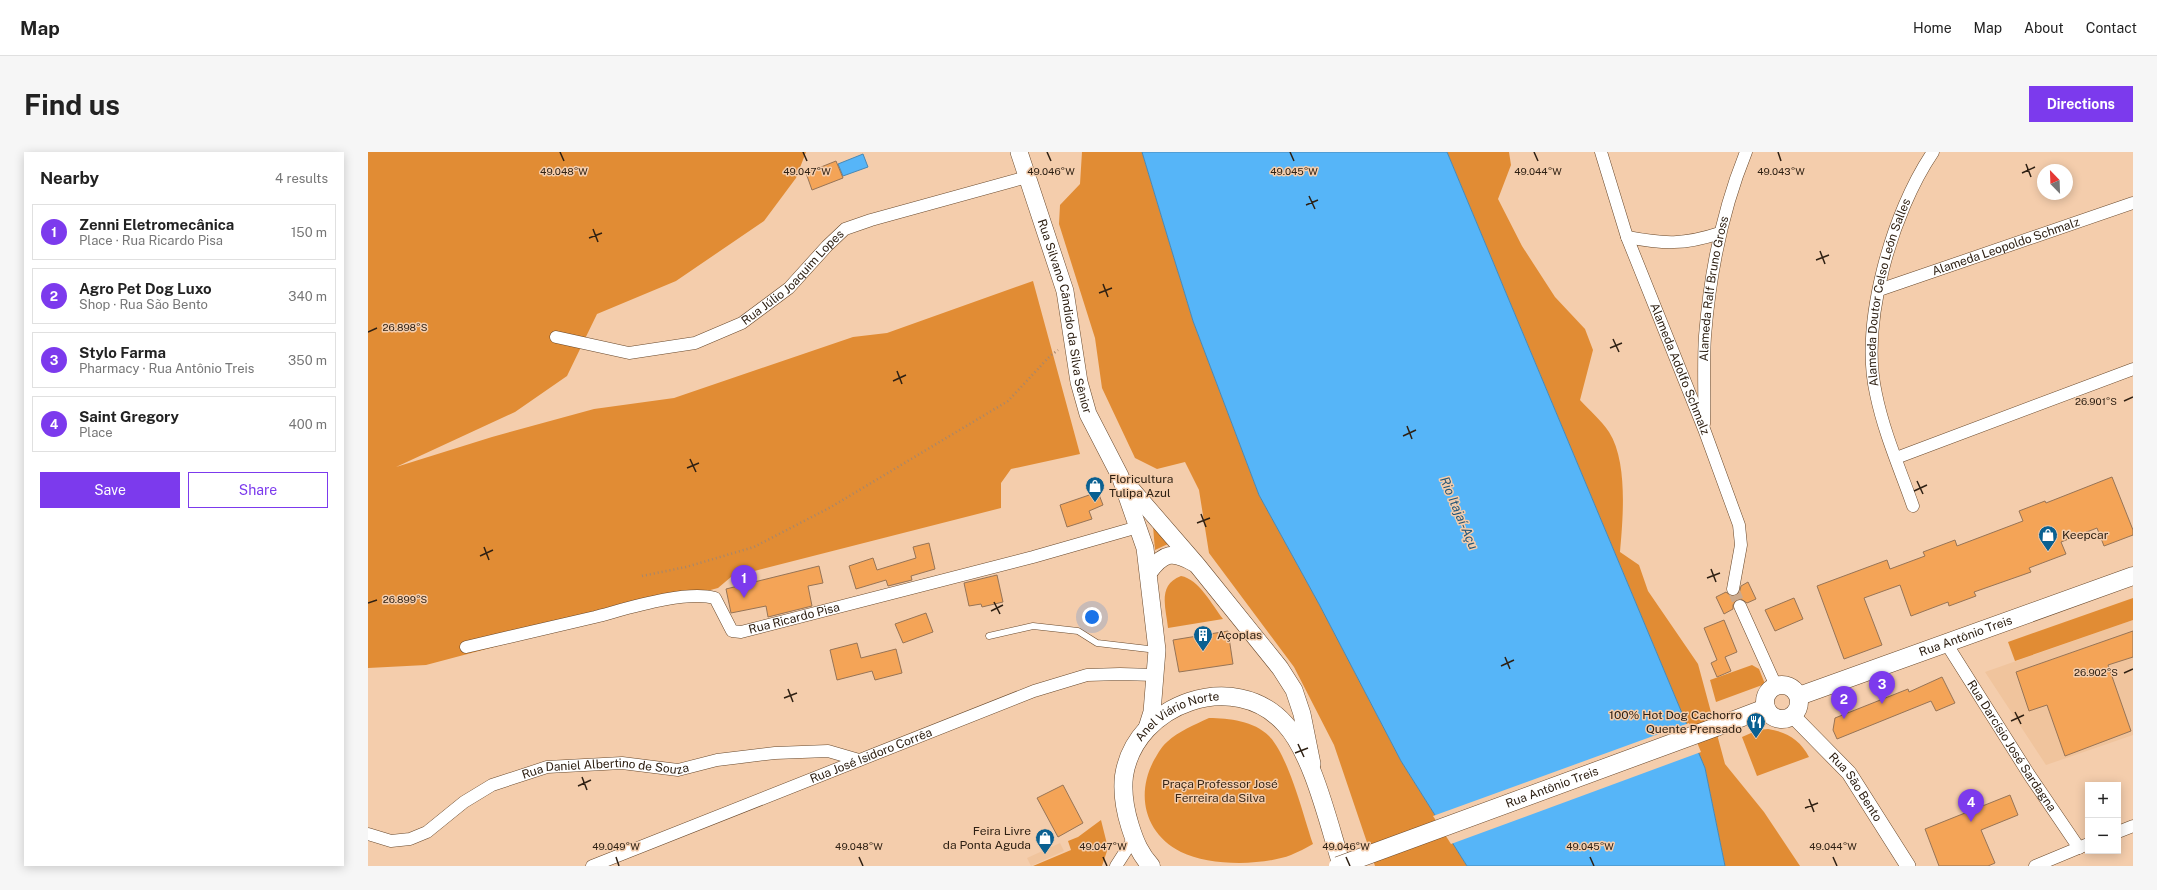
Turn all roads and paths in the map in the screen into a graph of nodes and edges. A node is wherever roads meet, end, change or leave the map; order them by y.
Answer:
1 (1019, 152) edge
2 (1601, 152) edge
3 (1746, 152) edge
4 (1933, 152) edge
5 (1027, 177) junction
6 (2133, 203) edge
7 (1720, 233) junction
8 (1627, 237) junction
9 (1878, 290) junction
10 (556, 337) dead end
11 (1073, 340) junction
12 (2133, 369) edge
13 (1704, 429) junction
14 (1896, 458) junction
15 (1120, 476) junction
16 (1913, 506) dead end
17 (1138, 526) junction
18 (1197, 565) junction
19 (1149, 572) junction
20 (642, 576) dead end
21 (2133, 576) edge
22 (1733, 589) tunnel mouth
23 (1740, 606) tunnel mouth
24 (989, 636) dead end
25 (1946, 643) junction
26 (466, 647) dead end
27 (1157, 650) junction
28 (1155, 675) junction
29 (1776, 686) junction
30 (1799, 696) junction
31 (1766, 708) junction
32 (1793, 716) junction
33 (1148, 728) junction
34 (859, 760) junction
35 (1314, 778) junction
36 (2133, 826) edge
37 (2121, 831) edge
38 (368, 834) edge
39 (1134, 838) junction
40 (2083, 846) edge
41 (592, 866) edge
42 (1116, 866) edge
43 (1151, 866) edge
44 (1338, 866) edge
45 (1342, 866) edge
46 (1908, 866) edge
47 (2034, 866) edge

1 - 5 main road, Rua Silvano Cândido da Silva Sênior
2 - 8 street, Alameda Adolfo Schmalz
3 - 7 street, Alameda Ralf Bruno Gross
4 - 9 street, Alameda Doutor Celso León Salles
5 - 10 street, Rua Júlio Joaquim Lopes
5 - 11 main road, Rua Silvano Cândido da Silva Sênior
6 - 9 street, Alameda Leopoldo Schmalz
7 - 8 street
7 - 13 street, Alameda Ralf Bruno Gross
8 - 13 street, Alameda Adolfo Schmalz
9 - 14 street, Alameda Doutor Celso León Salles
11 - 15 main road, Rua Silvano Cândido da Silva Sênior
11 - 20 path
12 - 14 street
13 - 22 street, Alameda Adolfo Schmalz
14 - 16 street, Alameda Doutor Celso León Salles
15 - 17 main road, Rua Silvano Cândido da Silva Sênior
15 - 18 main road, Rua Silvano Cândido da Silva Sênior
17 - 19 main road, Rua Silvano Cândido da Silva Sênior
17 - 26 street, Rua Ricardo Pisa
18 - 19 main road
18 - 35 main road, Rua Silvano Cândido da Silva Sênior
19 - 27 main road, Rua Silvano Cândido da Silva Sênior
21 - 25 main road, Rua Antônio Treis
23 - 29 street
24 - 27 lane
25 - 30 main road, Rua Antônio Treis
25 - 40 street, Rua Darcísio José Sardagna
27 - 28 main road, Rua Silvano Cândido da Silva Sênior
28 - 33 main road, Rua Silvano Cândido da Silva Sênior
28 - 34 street, Rua José Isidoro Corrêa
29 - 30 main road
29 - 31 main road
30 - 32 main road
31 - 32 main road
31 - 44 main road, Rua Antônio Treis, bridge
32 - 46 street, Rua São Bento
33 - 35 main road, Anel Viário Norte
33 - 39 main road, Anel Viário Norte
34 - 38 street, Rua Daniel Albertino de Souza
34 - 41 street, Rua José Isidoro Corrêa
35 - 45 main road, Anel Viário Norte
36 - 37 street
39 - 42 street
39 - 43 main road, Anel Viário Norte
40 - 47 street

